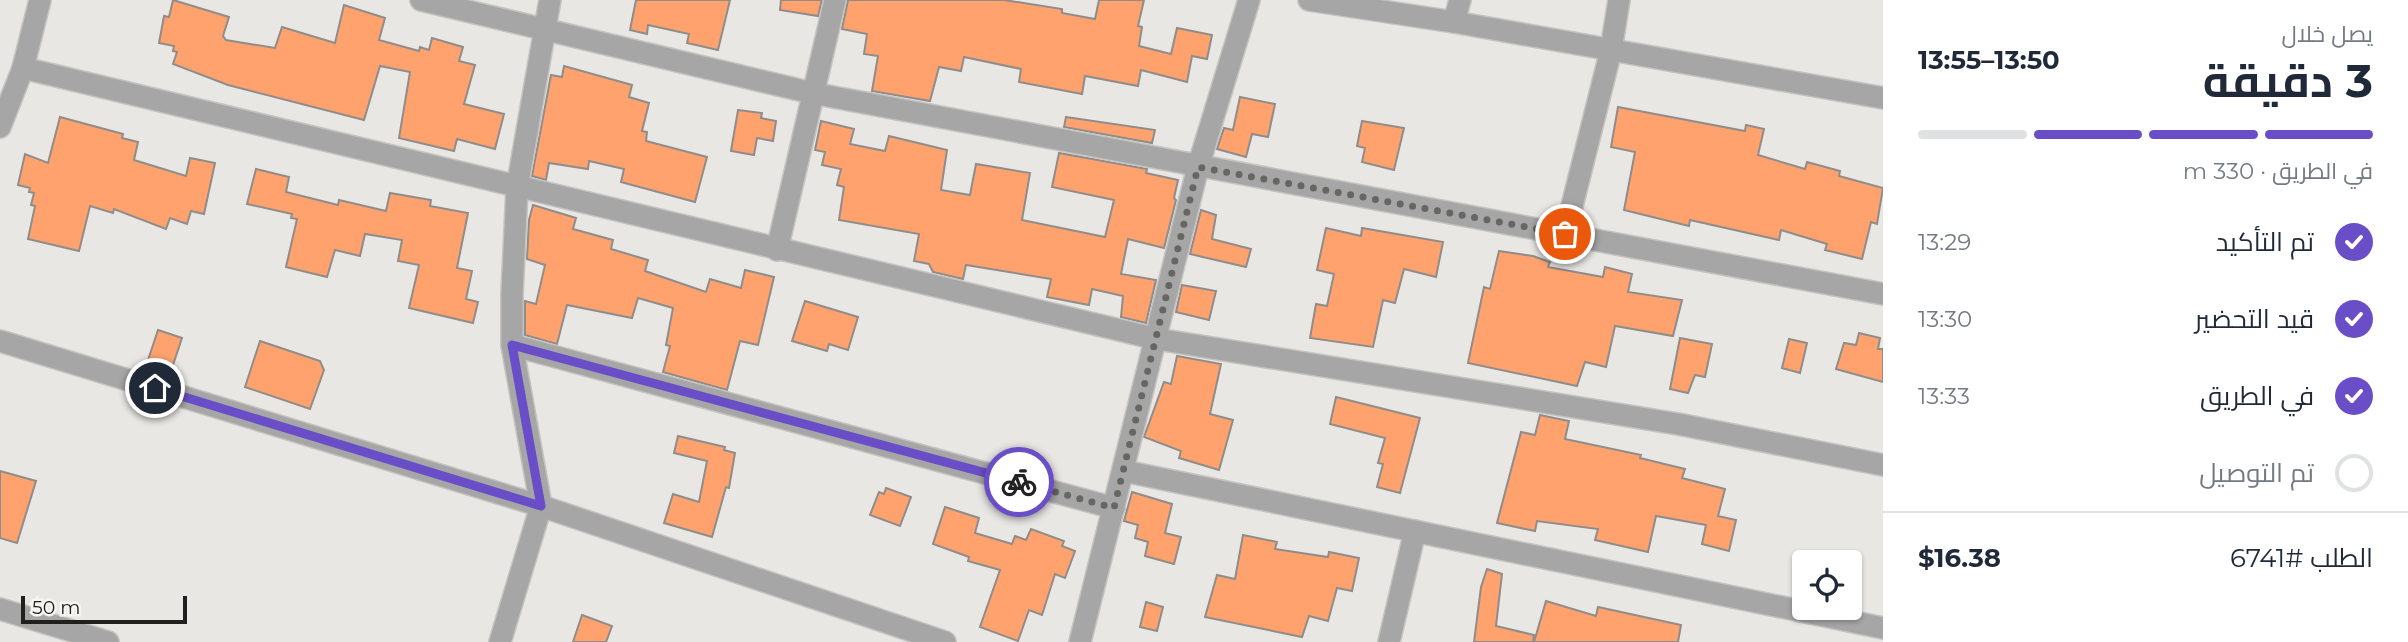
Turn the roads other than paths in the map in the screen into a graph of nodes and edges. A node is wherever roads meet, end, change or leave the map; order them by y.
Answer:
1 (40, 0) edge
2 (421, 0) edge
3 (550, 0) edge
4 (835, 0) edge
5 (1249, 0) edge
6 (1309, 0) edge
7 (1460, 0) edge
8 (1619, 0) edge
9 (1454, 22) junction
10 (544, 29) junction
11 (1611, 50) junction
12 (23, 68) junction
13 (812, 93) junction
14 (1883, 98) edge
15 (0, 127) edge
16 (1198, 167) junction
17 (517, 188) junction
18 (1565, 234) junction
19 (777, 250) junction
20 (1883, 294) edge
21 (1157, 339) junction
22 (0, 341) edge
23 (512, 345) junction
24 (1883, 465) edge
25 (1124, 471) junction
26 (541, 506) junction
27 (1114, 508) junction
28 (1415, 531) junction
29 (0, 609) edge
30 (1883, 628) edge
31 (108, 642) edge
32 (500, 642) edge
33 (945, 642) edge
34 (1080, 642) edge
35 (1389, 642) edge

1 - 12 street
2 - 10 street
3 - 10 street
4 - 13 street
5 - 16 street
6 - 9 street
7 - 9 street
8 - 11 street
9 - 11 street
10 - 13 street
10 - 17 street
11 - 14 street
11 - 18 street
12 - 15 street
12 - 17 street
13 - 16 street
13 - 19 street
16 - 18 street
16 - 21 street
17 - 19 street
17 - 23 street
18 - 20 street
19 - 21 street
21 - 24 street
21 - 25 street
22 - 26 street
23 - 26 street
23 - 27 street
25 - 27 street
25 - 28 street
26 - 32 street
26 - 33 street
27 - 34 street
28 - 30 street
28 - 35 street
29 - 31 street

